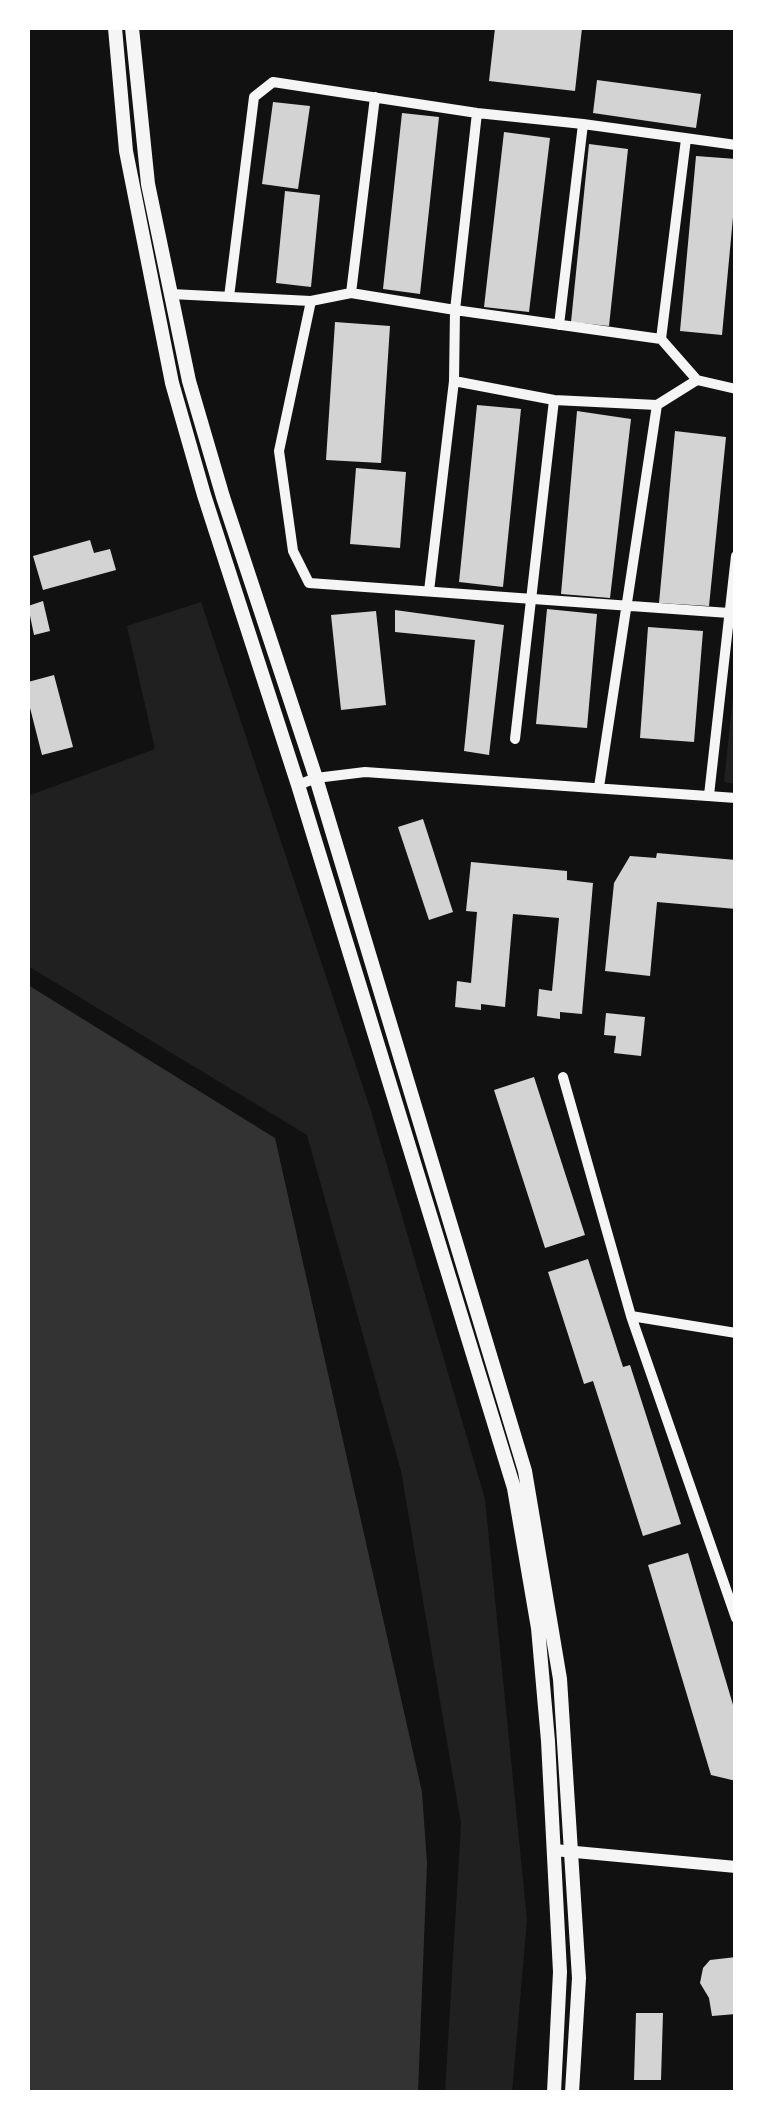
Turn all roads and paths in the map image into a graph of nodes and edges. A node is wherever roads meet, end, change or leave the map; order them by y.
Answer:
1 (115, 28) edge
2 (132, 28) edge
3 (375, 97) junction
4 (477, 113) junction
5 (583, 124) junction
6 (686, 140) junction
7 (736, 145) edge
8 (352, 293) junction
9 (171, 294) junction
10 (229, 297) junction
11 (311, 302) junction
12 (455, 310) junction
13 (559, 325) junction
14 (661, 339) junction
15 (696, 380) junction
16 (454, 381) junction
17 (736, 389) edge
18 (554, 400) junction
19 (657, 405) junction
20 (736, 556) edge
21 (429, 591) junction
22 (531, 598) junction
23 (626, 606) junction
24 (729, 613) junction
25 (515, 739) dead end
26 (316, 778) junction
27 (298, 785) junction
28 (599, 787) junction
29 (709, 795) junction
30 (736, 798) edge
31 (563, 1077) dead end
32 (631, 1316) junction
33 (736, 1333) edge
34 (730, 1583) edge
35 (736, 1618) edge
36 (554, 1850) junction
37 (572, 1852) junction
38 (736, 1867) edge
39 (554, 2092) edge
40 (572, 2092) edge

1 - 27 main road
2 - 9 main road
3 - 4 street
3 - 8 street
3 - 10 street
4 - 5 street
4 - 12 street
5 - 6 street
5 - 13 street
6 - 7 street
6 - 14 street
8 - 11 street
8 - 12 street
9 - 10 street
9 - 26 main road
10 - 11 street
11 - 21 street
12 - 13 street
12 - 16 street
13 - 14 street
14 - 15 street
15 - 17 street
15 - 19 street
16 - 18 street
16 - 21 street
18 - 19 street
18 - 22 street
19 - 23 street
20 - 24 street
21 - 22 street
22 - 23 street
22 - 25 street
23 - 24 street
23 - 28 street
24 - 29 street
26 - 27 street
26 - 28 street
26 - 37 main road
27 - 36 main road
28 - 29 street
29 - 30 street
31 - 32 street
32 - 33 street
32 - 34 street
34 - 35 street
36 - 37 street
36 - 39 main road
37 - 38 street
37 - 40 main road

